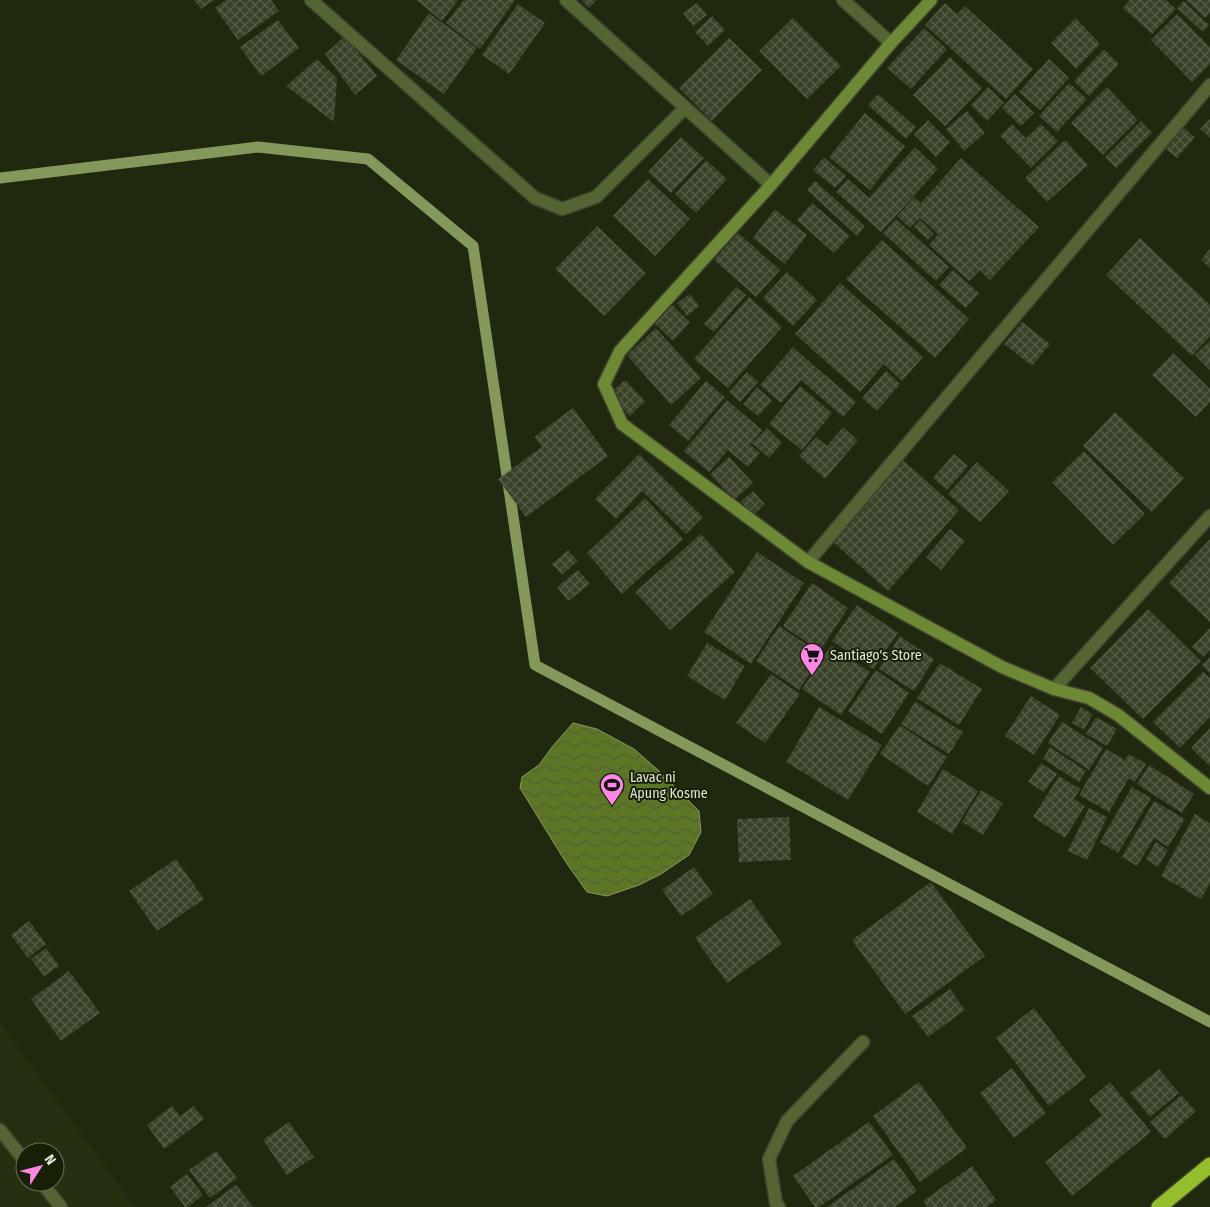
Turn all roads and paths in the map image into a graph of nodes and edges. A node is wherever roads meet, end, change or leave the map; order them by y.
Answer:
1 (311, 0) edge
2 (566, 0) edge
3 (843, 0) edge
4 (931, 0) edge
5 (891, 43) junction
6 (1210, 85) edge
7 (685, 108) junction
8 (771, 185) junction
9 (1210, 516) edge
10 (808, 562) junction
11 (1054, 689) junction
12 (1210, 788) edge
13 (863, 1042) dead end
14 (0, 1130) edge
15 (15, 1149) edge
16 (1210, 1165) edge
17 (50, 1192) edge
18 (61, 1207) edge
19 (779, 1207) edge
20 (1159, 1207) edge

1 - 7 street
2 - 7 street
3 - 5 street
4 - 5 street
5 - 8 street
6 - 10 street
7 - 8 street
8 - 10 street
9 - 11 street
10 - 11 street
11 - 12 street
13 - 19 street
14 - 15 street
16 - 20 highway
17 - 18 street

